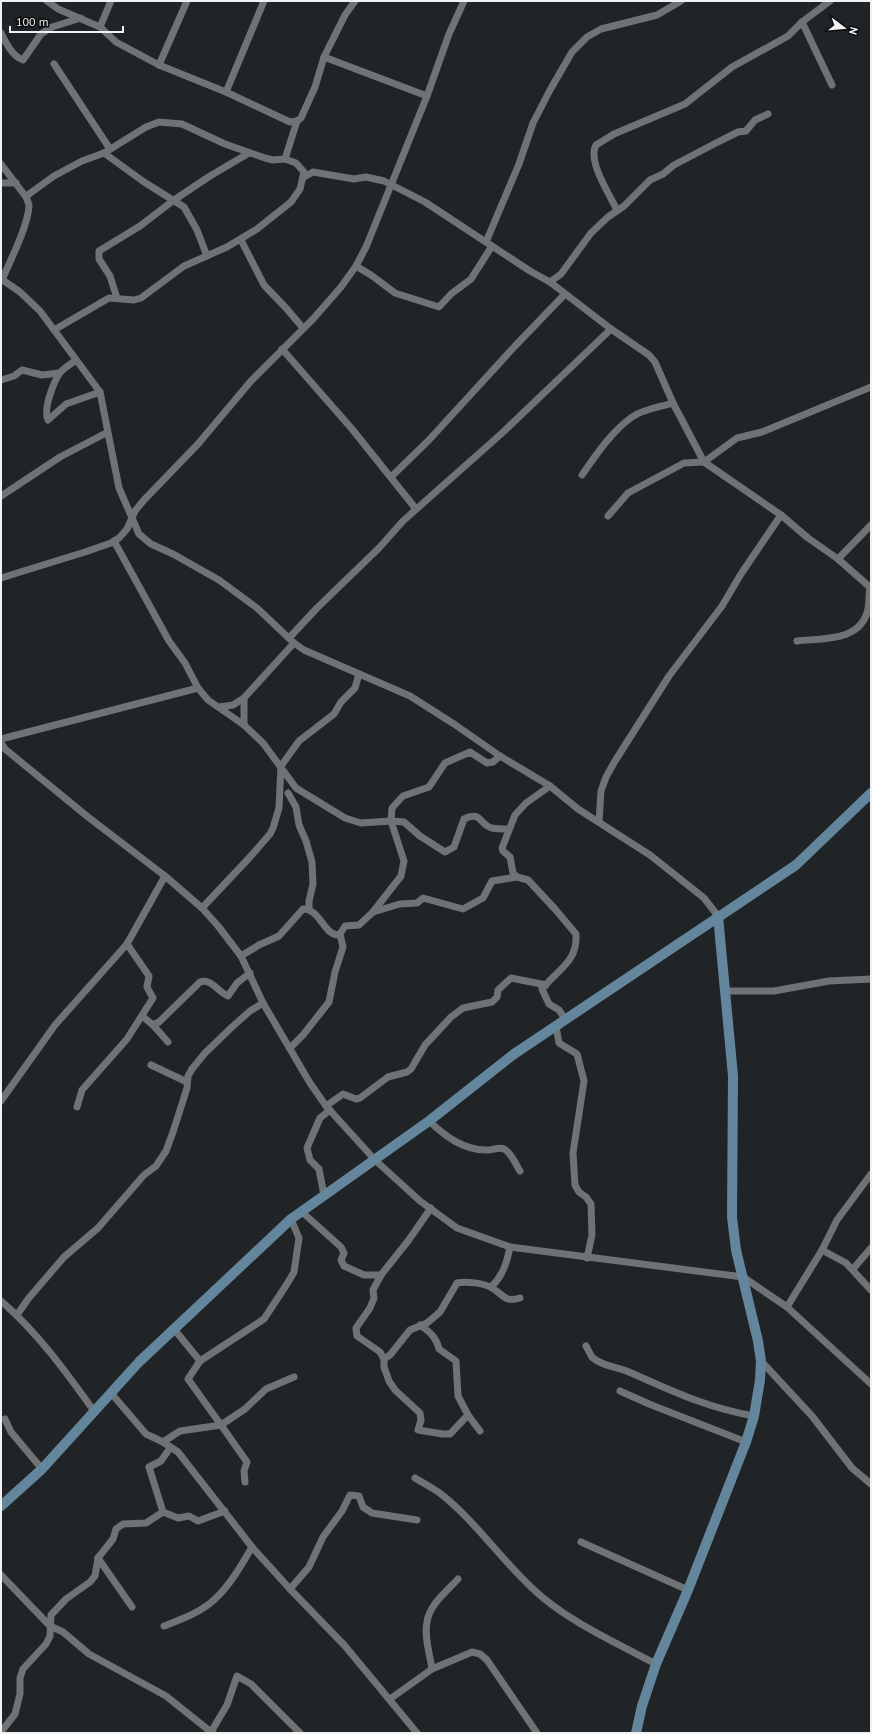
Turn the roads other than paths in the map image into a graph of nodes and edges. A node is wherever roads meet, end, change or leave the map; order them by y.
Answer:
1 (47, 1) edge
2 (111, 1) edge
3 (187, 1) edge
4 (264, 1) edge
5 (354, 1) edge
6 (464, 1) edge
7 (681, 1) edge
8 (830, 1) edge
9 (82, 18) junction
10 (802, 22) junction
11 (100, 27) junction
12 (1, 33) edge
13 (8, 45) junction
14 (1, 49) edge
15 (324, 57) junction
16 (54, 64) dead end
17 (159, 65) junction
18 (832, 85) dead end
19 (226, 92) junction
20 (427, 96) junction
21 (768, 114) dead end
22 (297, 121) junction
23 (107, 151) junction
24 (250, 153) junction
25 (286, 158) junction
26 (1, 164) edge
27 (301, 168) junction
28 (314, 172) junction
29 (304, 177) junction
30 (16, 183) junction
31 (1, 184) edge
32 (392, 184) junction
33 (26, 197) junction
34 (174, 200) junction
35 (617, 210) junction
36 (241, 240) junction
37 (489, 244) junction
38 (208, 256) junction
39 (356, 266) junction
40 (2, 280) edge
41 (550, 282) junction
42 (565, 294) junction
43 (118, 298) junction
44 (303, 328) junction
45 (611, 329) junction
46 (54, 330) junction
47 (282, 349) junction
48 (76, 360) junction
49 (59, 373) junction
50 (1, 380) edge
51 (871, 387) edge
52 (100, 392) junction
53 (672, 403) junction
54 (106, 433) junction
55 (704, 462) junction
56 (582, 475) dead end
57 (391, 477) junction
58 (1, 496) edge
59 (416, 509) junction
60 (781, 515) junction
61 (608, 516) dead end
62 (132, 518) junction
63 (871, 524) edge
64 (114, 541) junction
65 (838, 559) junction
66 (1, 578) edge
67 (870, 588) edge
68 (291, 641) junction
69 (797, 641) dead end
70 (359, 674) junction
71 (198, 688) junction
72 (244, 698) junction
73 (219, 707) junction
74 (244, 725) junction
75 (1, 739) edge
76 (3, 746) edge
77 (1, 756) edge
78 (500, 756) junction
79 (280, 766) junction
80 (550, 786) junction
81 (296, 788) junction
82 (288, 793) junction
83 (871, 793) edge
84 (280, 796) junction
85 (392, 821) junction
86 (599, 822) junction
87 (509, 829) junction
88 (165, 876) junction
89 (516, 877) junction
90 (202, 908) junction
91 (309, 910) junction
92 (373, 912) junction
93 (718, 916) junction
94 (340, 934) junction
95 (127, 944) junction
96 (241, 956) junction
97 (250, 973) junction
98 (871, 979) edge
99 (546, 985) junction
100 (725, 991) junction
101 (264, 1003) junction
102 (142, 1016) junction
103 (565, 1019) junction
104 (153, 1025) junction
105 (556, 1026) junction
106 (168, 1042) dead end
107 (290, 1048) junction
108 (151, 1065) dead end
109 (187, 1082) junction
110 (1, 1101) edge
111 (77, 1107) dead end
112 (328, 1108) junction
113 (429, 1121) junction
114 (375, 1160) junction
115 (520, 1171) dead end
116 (871, 1174) edge
117 (324, 1195) junction
118 (431, 1208) junction
119 (301, 1211) junction
120 (291, 1219) junction
121 (510, 1247) junction
122 (871, 1248) edge
123 (822, 1250) junction
124 (587, 1258) junction
125 (853, 1269) junction
126 (380, 1274) junction
127 (743, 1277) junction
128 (491, 1287) junction
129 (871, 1290) edge
130 (520, 1298) dead end
131 (1, 1301) edge
132 (787, 1307) junction
133 (17, 1315) junction
134 (420, 1325) junction
135 (174, 1329) junction
136 (586, 1346) dead end
137 (384, 1359) junction
138 (761, 1360) junction
139 (200, 1361) junction
140 (294, 1377) dead end
141 (871, 1384) edge
142 (620, 1391) dead end
143 (110, 1393) junction
144 (94, 1411) junction
145 (468, 1415) junction
146 (754, 1416) junction
147 (5, 1419) dead end
148 (221, 1425) junction
149 (480, 1431) dead end
150 (164, 1442) junction
151 (746, 1442) junction
152 (170, 1448) junction
153 (42, 1469) junction
154 (415, 1478) dead end
155 (245, 1482) dead end
156 (871, 1484) edge
157 (1, 1506) edge
158 (225, 1511) junction
159 (163, 1512) junction
160 (417, 1520) dead end
161 (581, 1542) dead end
162 (252, 1547) junction
163 (98, 1558) junction
164 (1, 1575) edge
165 (458, 1579) dead end
166 (290, 1589) junction
167 (688, 1590) junction
168 (132, 1607) dead end
169 (35, 1610) junction
170 (51, 1615) junction
171 (50, 1626) junction
172 (164, 1626) dead end
173 (656, 1664) junction
174 (432, 1669) junction
175 (390, 1699) junction
176 (213, 1730) edge
177 (1, 1732) edge
178 (300, 1733) edge
179 (417, 1733) edge
180 (537, 1733) edge
181 (636, 1733) edge

1 - 9 street
2 - 11 street
3 - 17 street
4 - 19 street
5 - 15 street
6 - 20 street
7 - 37 street
8 - 10 street
9 - 11 street
9 - 13 street
10 - 18 street
10 - 35 street
11 - 17 street
12 - 13 street
13 - 14 street
15 - 20 street
15 - 22 street
16 - 23 street
17 - 19 street
19 - 22 street
20 - 32 street
21 - 35 street
22 - 25 street
23 - 24 street
23 - 33 street
23 - 34 street
24 - 25 street
24 - 34 street
25 - 27 street
26 - 30 street
27 - 28 street
27 - 29 street
28 - 29 street
28 - 32 street
29 - 36 street
30 - 31 street
30 - 33 street
32 - 37 street
32 - 39 street
33 - 40 street
34 - 38 street
34 - 43 street
35 - 41 street
36 - 38 street
36 - 44 street
37 - 39 street
37 - 41 street
38 - 43 street
39 - 44 street
40 - 46 street
41 - 42 street
42 - 45 street
42 - 57 street
43 - 46 street
44 - 47 street
45 - 53 street
45 - 59 street
46 - 48 street
47 - 57 street
47 - 62 street
48 - 49 street
48 - 52 street
49 - 50 street
49 - 52 street
51 - 55 street
52 - 54 street
53 - 55 street
53 - 56 street
54 - 58 street
54 - 62 street
55 - 60 street
55 - 61 street
57 - 59 street
59 - 68 street
60 - 65 street
60 - 86 street
62 - 64 street
62 - 68 street
63 - 65 street
64 - 66 street
64 - 71 street
65 - 67 street
67 - 69 street
68 - 70 street
68 - 72 street
70 - 78 street
70 - 79 street
71 - 73 street
71 - 75 street
72 - 73 street
72 - 74 street
73 - 74 street
74 - 79 street
76 - 77 street
76 - 88 street
78 - 80 street
78 - 85 street
79 - 81 street
79 - 84 street
80 - 86 street
80 - 87 street
81 - 82 street
81 - 85 street
82 - 84 street
82 - 91 street
83 - 93 main road
84 - 90 street
85 - 87 street
85 - 92 street
86 - 93 street
87 - 89 street
88 - 90 street
88 - 95 street
89 - 92 street
89 - 99 street
90 - 96 street
91 - 94 street
91 - 96 street
92 - 94 street
93 - 100 main road
93 - 103 main road
94 - 107 street
95 - 102 street
95 - 110 street
96 - 97 street
97 - 101 street
97 - 104 street
98 - 100 street
99 - 103 street
99 - 112 street
100 - 127 main road
101 - 107 street
101 - 109 street
102 - 104 street
102 - 111 street
103 - 105 main road
104 - 106 street
105 - 113 main road
105 - 124 street
107 - 112 street
108 - 109 street
109 - 133 street
112 - 114 street
112 - 117 street
113 - 114 main road
113 - 115 street
114 - 117 main road
114 - 118 street
116 - 123 street
117 - 119 main road
118 - 121 street
118 - 126 street
119 - 120 main road
119 - 126 street
120 - 135 main road
120 - 139 street
121 - 124 street
121 - 128 street
122 - 125 street
123 - 125 street
123 - 132 street
124 - 127 street
125 - 129 street
126 - 137 street
127 - 132 street
127 - 138 main road
128 - 130 street
128 - 134 street
131 - 133 street
132 - 141 street
133 - 144 street
134 - 137 street
134 - 145 street
135 - 139 street
135 - 143 main road
136 - 146 street
137 - 145 street
138 - 146 main road
138 - 156 street
139 - 148 street
140 - 148 street
142 - 151 street
143 - 144 main road
143 - 150 street
144 - 153 main road
145 - 149 street
146 - 151 main road
147 - 153 street
148 - 150 street
148 - 155 street
150 - 152 street
151 - 167 main road
152 - 158 street
152 - 159 street
153 - 157 main road
154 - 173 street
158 - 159 street
158 - 162 street
159 - 163 street
160 - 166 street
161 - 167 street
162 - 166 street
162 - 172 street
163 - 168 street
163 - 170 street
164 - 169 street
165 - 174 street
166 - 175 street
167 - 173 main road
169 - 170 street
169 - 171 street
170 - 171 street
171 - 176 street
171 - 177 street
173 - 181 main road
174 - 175 street
174 - 180 street
175 - 179 street
176 - 178 street

